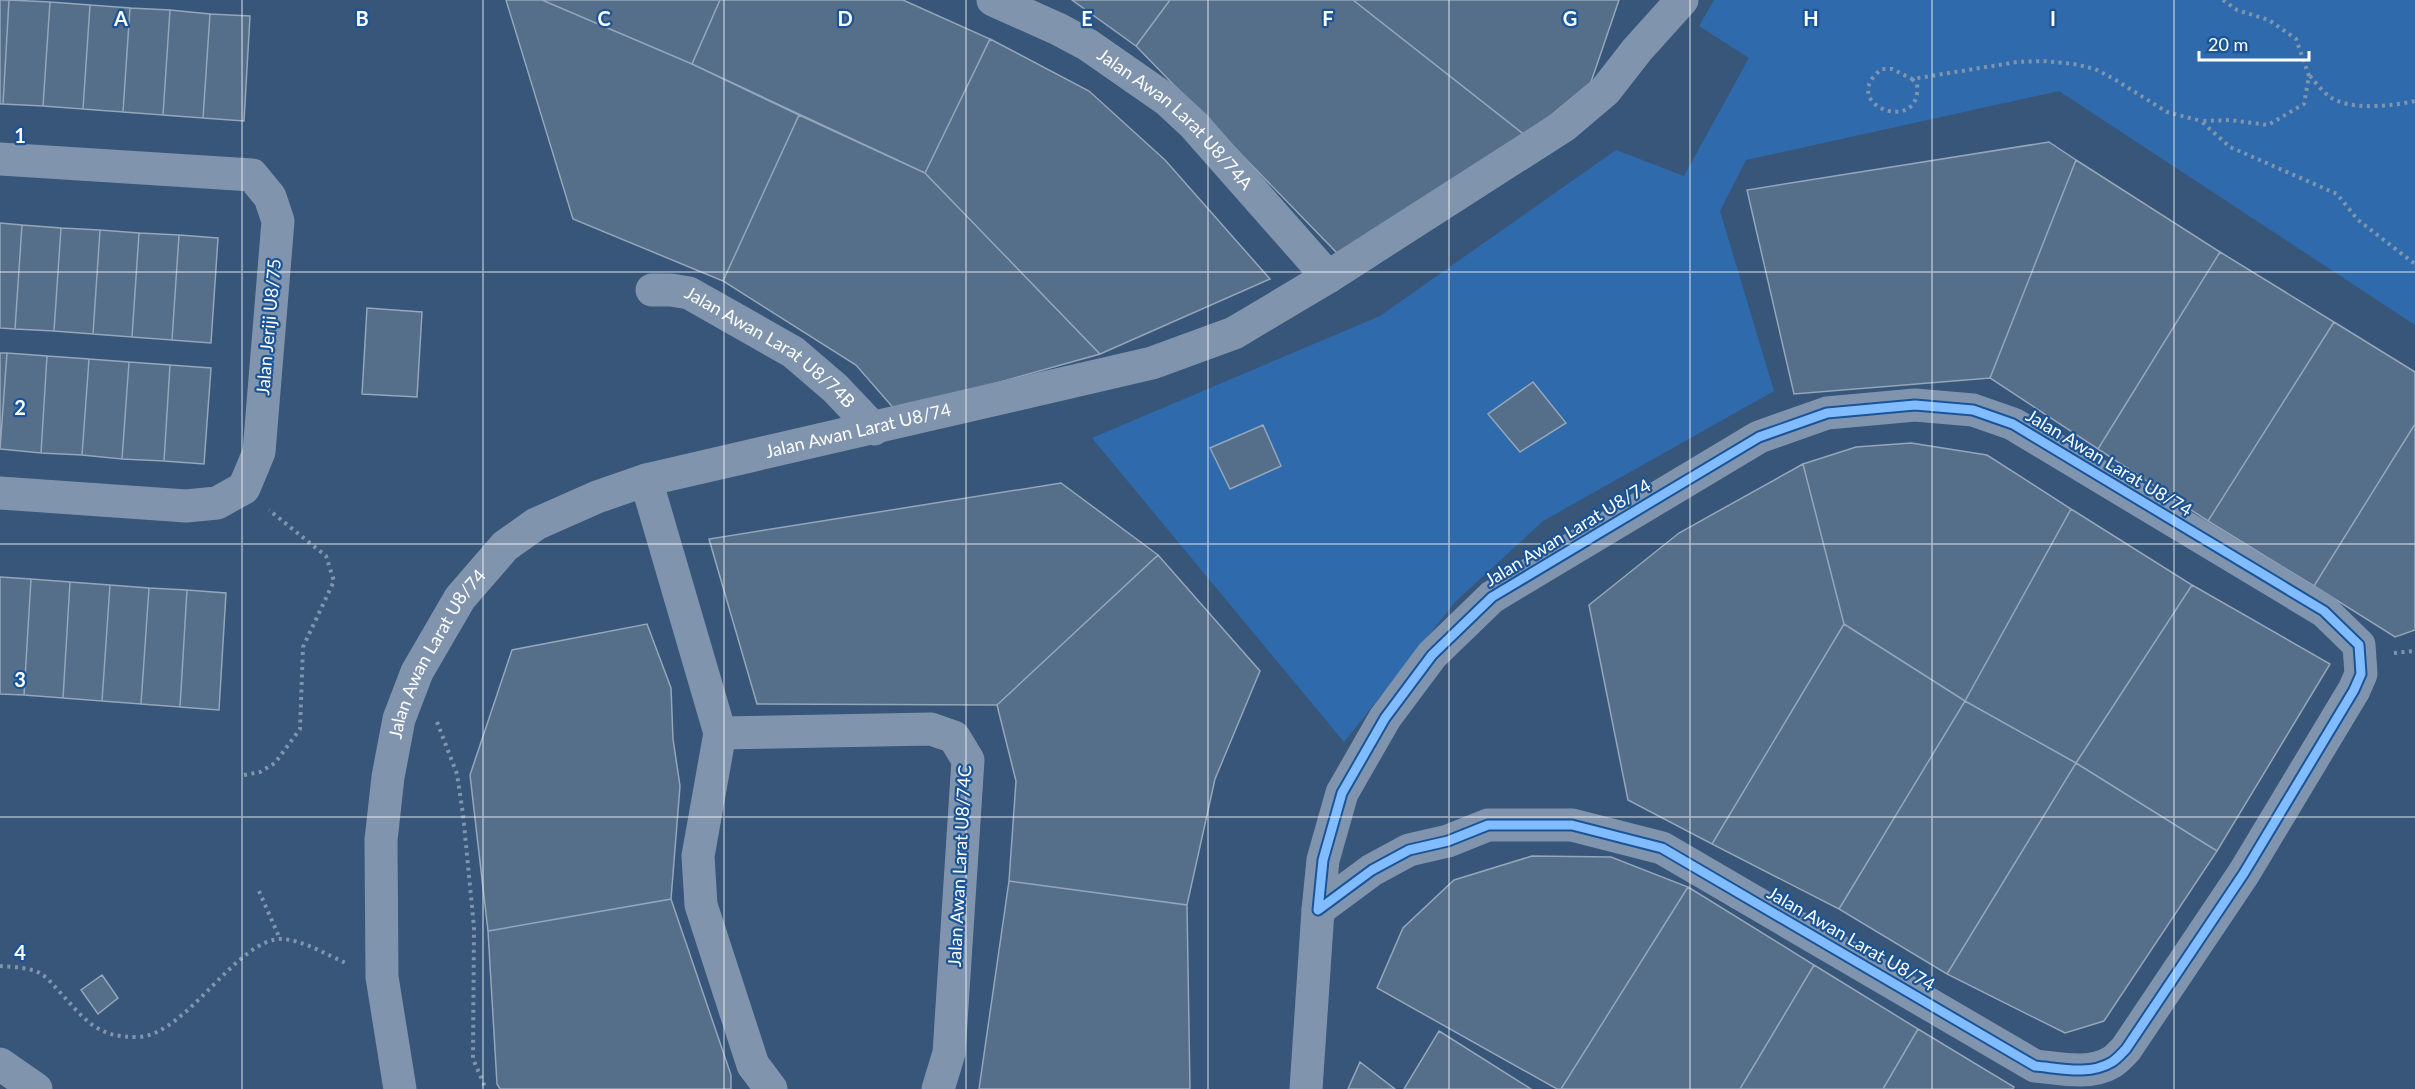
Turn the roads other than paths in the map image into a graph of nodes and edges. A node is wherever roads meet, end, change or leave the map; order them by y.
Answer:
1 (993, 0) edge
2 (1682, 0) edge
3 (0, 159) edge
4 (1328, 277) junction
5 (652, 290) dead end
6 (874, 429) junction
7 (646, 480) junction
8 (0, 494) edge
9 (720, 733) junction
10 (1318, 910) junction
11 (0, 1064) edge
12 (36, 1089) edge
13 (400, 1089) edge
14 (771, 1089) edge
15 (939, 1089) edge
16 (1306, 1089) edge

1 - 4 street, Jalan Awan Larat U8/74A
2 - 4 street, Jalan Awan Larat U8/74
3 - 8 street, Jalan Jeriji U8/75
4 - 6 street, Jalan Awan Larat U8/74
5 - 6 street, Jalan Awan Larat U8/74B
6 - 7 street, Jalan Awan Larat U8/74
7 - 9 street
7 - 13 street, Jalan Awan Larat U8/74
9 - 14 street
9 - 15 street, Jalan Awan Larat U8/74C
10 - 10 street, Jalan Awan Larat U8/74
10 - 16 street, Jalan Awan Larat U8/74
11 - 12 street

